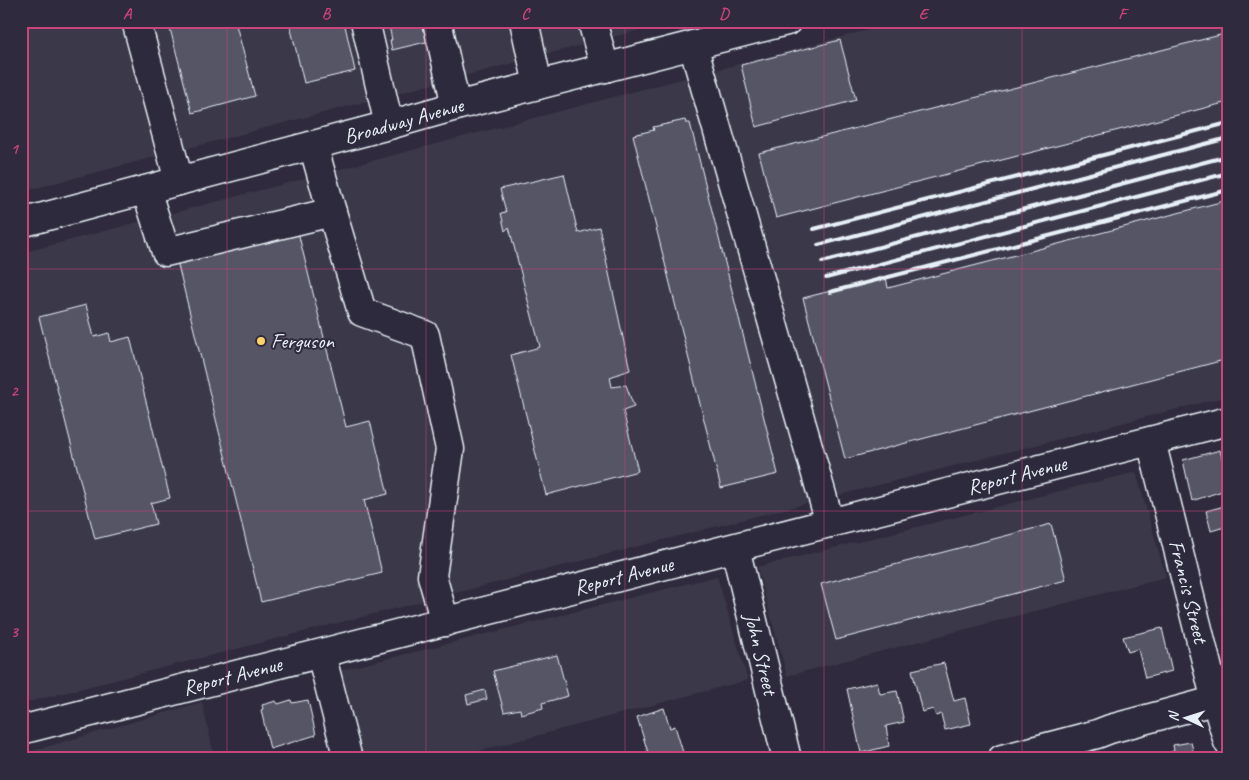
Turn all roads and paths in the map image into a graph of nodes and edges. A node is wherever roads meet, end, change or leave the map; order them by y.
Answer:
1 (136, 21) edge
2 (365, 21) edge
3 (437, 21) edge
4 (524, 21) edge
5 (592, 21) edge
6 (787, 21) edge
7 (692, 45) junction
8 (605, 68) junction
9 (538, 85) junction
10 (456, 106) junction
11 (389, 125) junction
12 (313, 145) junction
13 (179, 181) junction
14 (146, 190) junction
15 (332, 212) junction
16 (21, 224) edge
17 (1228, 421) edge
18 (1151, 441) junction
19 (830, 523) junction
20 (735, 548) junction
21 (445, 622) junction
22 (321, 654) junction
23 (1222, 699) edge
24 (21, 730) edge
25 (1228, 742) edge
26 (348, 759) edge
27 (787, 759) edge
28 (1002, 759) edge

1 - 13 street
2 - 11 street
3 - 10 street
4 - 9 street
5 - 8 street
6 - 7 street, Broadway Avenue
7 - 8 street, Broadway Avenue
7 - 19 street
8 - 9 street, Broadway Avenue
9 - 10 street, Broadway Avenue
10 - 11 street, Broadway Avenue
11 - 12 street, Broadway Avenue
12 - 13 street, Broadway Avenue
12 - 15 street
13 - 14 street, Broadway Avenue
14 - 15 street
14 - 16 street, Broadway Avenue
15 - 21 street
17 - 18 street, Report Avenue
18 - 19 street, Report Avenue
18 - 23 street, Francis Street
19 - 20 street, Report Avenue
20 - 21 street, Report Avenue
20 - 27 street, John Street
21 - 22 street, Report Avenue
22 - 24 street, Report Avenue
22 - 26 street
23 - 25 street, Francis Street
23 - 28 street

